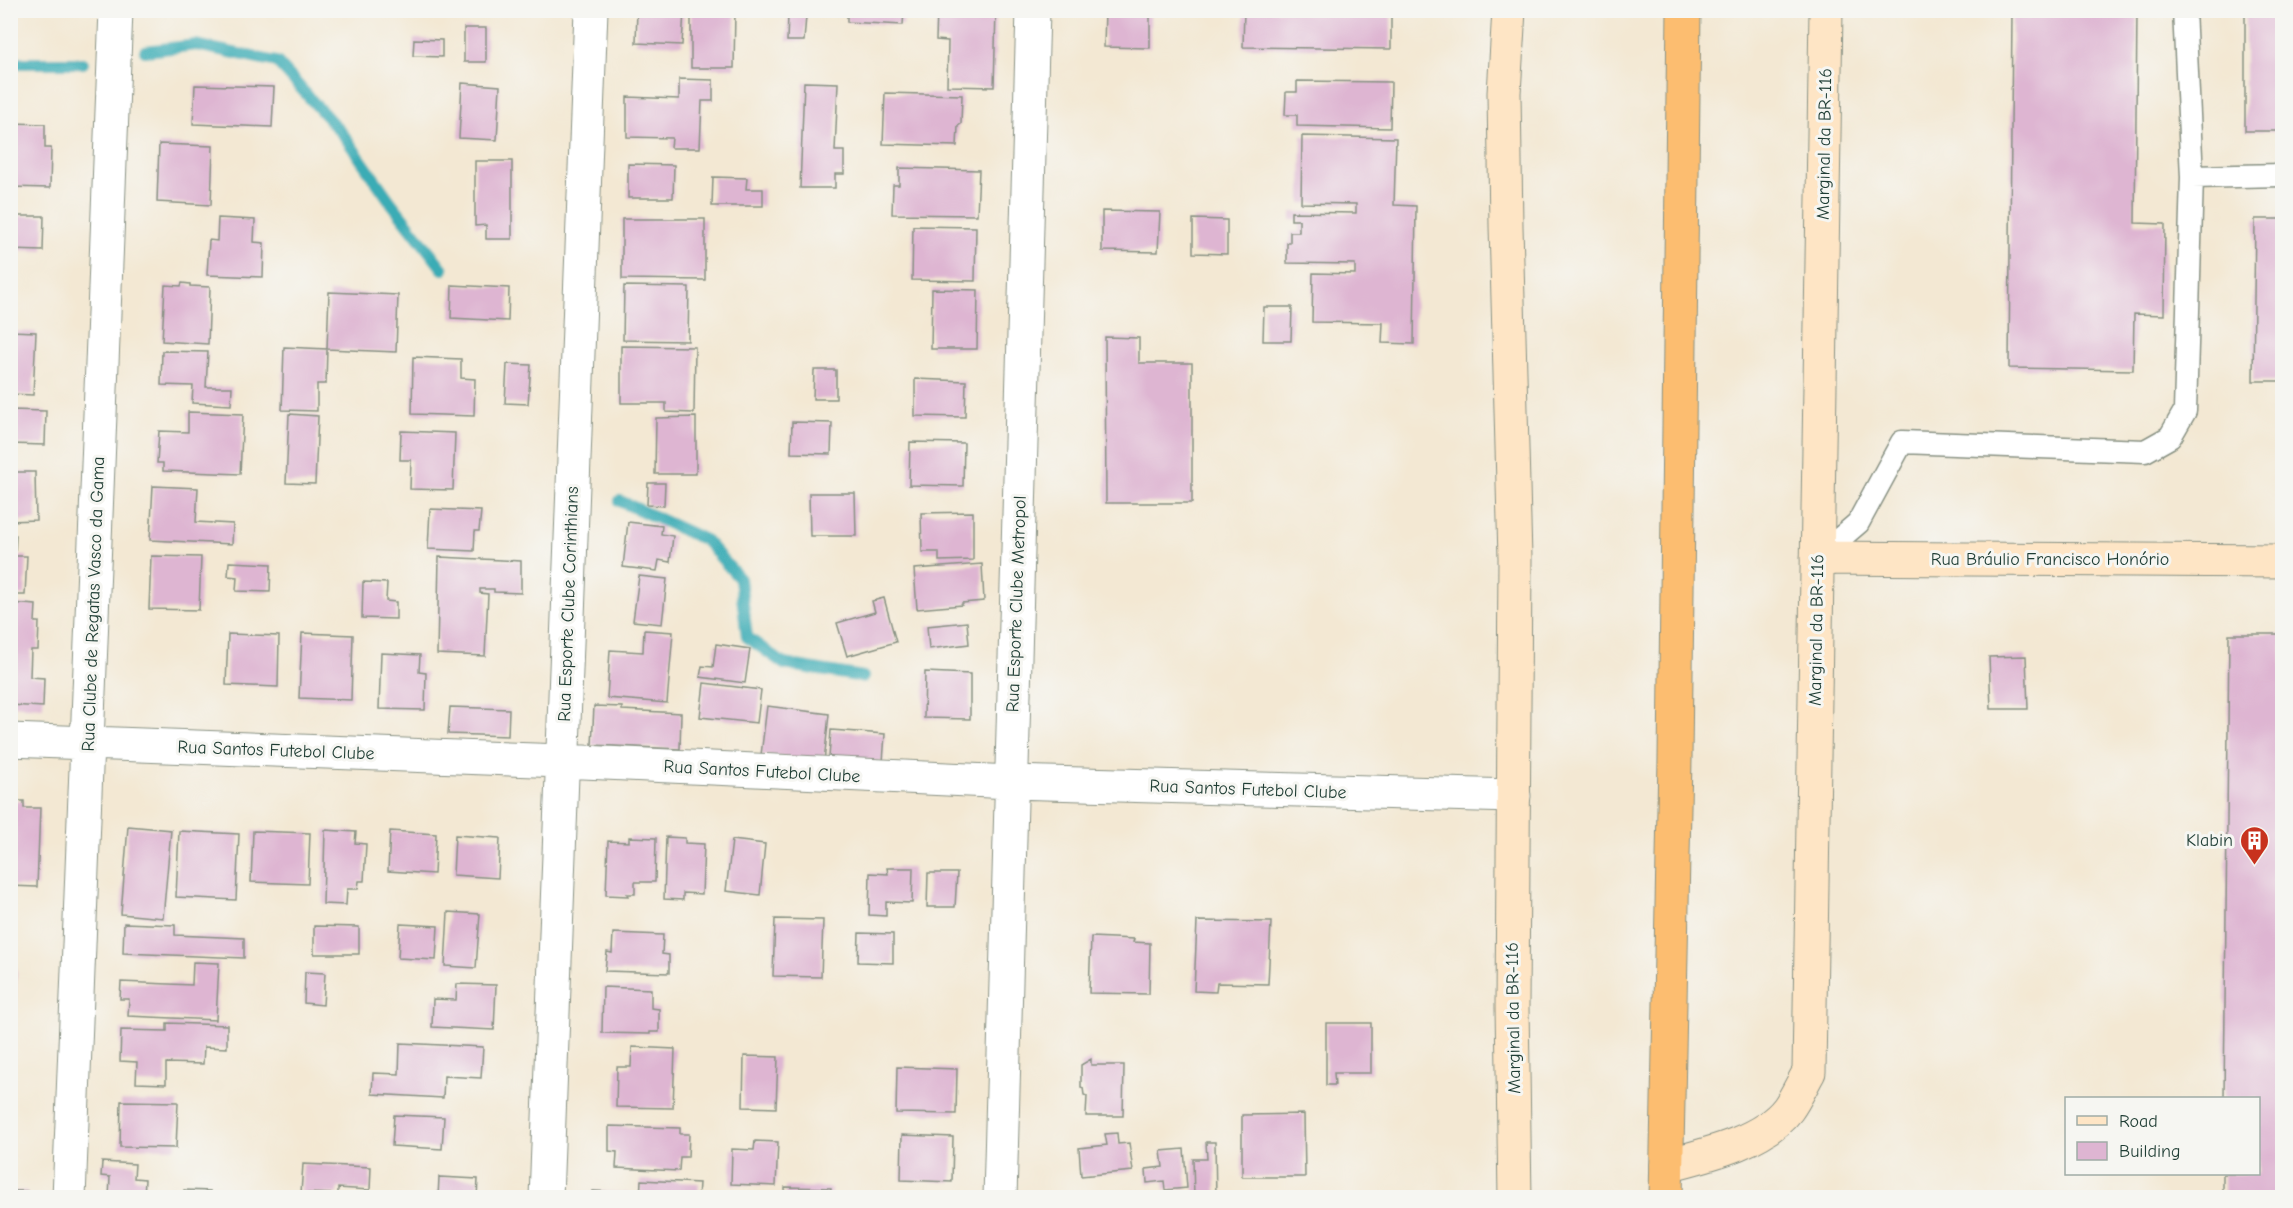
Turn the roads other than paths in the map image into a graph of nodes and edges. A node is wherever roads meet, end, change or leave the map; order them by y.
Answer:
1 (116, 10) edge
2 (591, 10) edge
3 (1033, 10) edge
4 (1509, 10) edge
5 (1684, 10) edge
6 (1826, 10) edge
7 (2184, 10) edge
8 (2283, 175) edge
9 (2192, 177) junction
10 (1817, 558) junction
11 (2283, 561) edge
12 (10, 740) edge
13 (87, 743) junction
14 (562, 761) junction
15 (1011, 782) junction
16 (1514, 796) junction
17 (1667, 1165) junction
18 (69, 1197) edge
19 (546, 1197) edge
20 (1000, 1197) edge
21 (1515, 1197) edge
22 (1666, 1197) edge

1 - 13 street, Rua Clube de Regatas Vasco da Gama
2 - 14 street, Rua Esporte Clube Corinthians
3 - 15 street, Rua Esporte Clube Metropol
4 - 16 street, Marginal da BR-116
5 - 17 highway
6 - 10 street, Marginal da BR-116
7 - 9 lane
8 - 9 lane
9 - 10 lane
10 - 11 street, Rua Bráulio Francisco Honório
10 - 17 street, Marginal da BR-116
12 - 13 street, Rua Santos Futebol Clube
13 - 14 street, Rua Santos Futebol Clube
13 - 18 street, Rua Clube de Regatas Vasco da Gama
14 - 15 street, Rua Santos Futebol Clube
14 - 19 street, Rua Esporte Clube Corinthians
15 - 16 street, Rua Santos Futebol Clube
15 - 20 street, Rua Esporte Clube Metropol
16 - 21 street, Marginal da BR-116
17 - 22 highway

